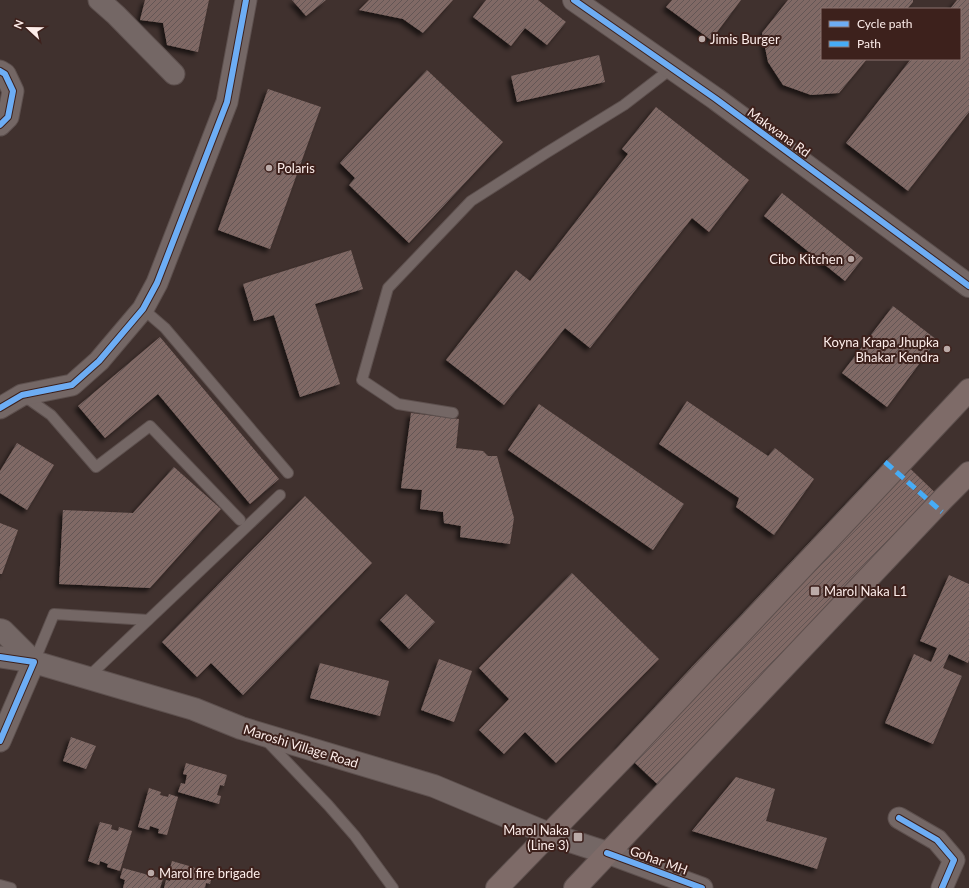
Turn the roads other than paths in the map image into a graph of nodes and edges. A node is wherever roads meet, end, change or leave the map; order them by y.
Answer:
1 (99, 0) edge
2 (246, 0) edge
3 (578, 1) edge
4 (672, 68) junction
5 (0, 71) edge
6 (174, 74) dead end
7 (0, 124) edge
8 (969, 286) edge
9 (143, 309) junction
10 (969, 390) edge
11 (22, 395) junction
12 (0, 408) edge
13 (453, 413) dead end
14 (969, 473) edge
15 (288, 474) dead end
16 (280, 495) dead end
17 (240, 520) dead end
18 (148, 620) junction
19 (1, 627) edge
20 (0, 657) edge
21 (34, 662) junction
22 (87, 678) junction
23 (260, 734) junction
24 (0, 741) edge
25 (899, 818) dead end
26 (549, 834) junction
27 (607, 853) junction
28 (0, 885) edge
29 (11, 888) edge
30 (393, 888) edge
31 (497, 888) edge
32 (575, 888) edge
33 (702, 888) edge
34 (942, 888) edge

1 - 6 street
2 - 9 street
3 - 4 main road, Makwana Rd
4 - 8 main road, Makwana Rd
4 - 13 lane
5 - 7 street
9 - 11 street
9 - 15 lane
10 - 26 main road
11 - 12 street
11 - 17 lane
14 - 27 main road
16 - 18 lane
18 - 21 lane
18 - 22 lane
19 - 21 main road, Maroshi Village Road
20 - 21 street
21 - 22 main road, Maroshi Village Road
21 - 24 street
22 - 23 main road, Maroshi Village Road
23 - 26 main road, Maroshi Village Road
23 - 30 lane
25 - 34 street
26 - 27 main road, Maroshi Village Road
26 - 31 main road
27 - 32 main road
27 - 33 street, Gohar MH
28 - 29 lane

